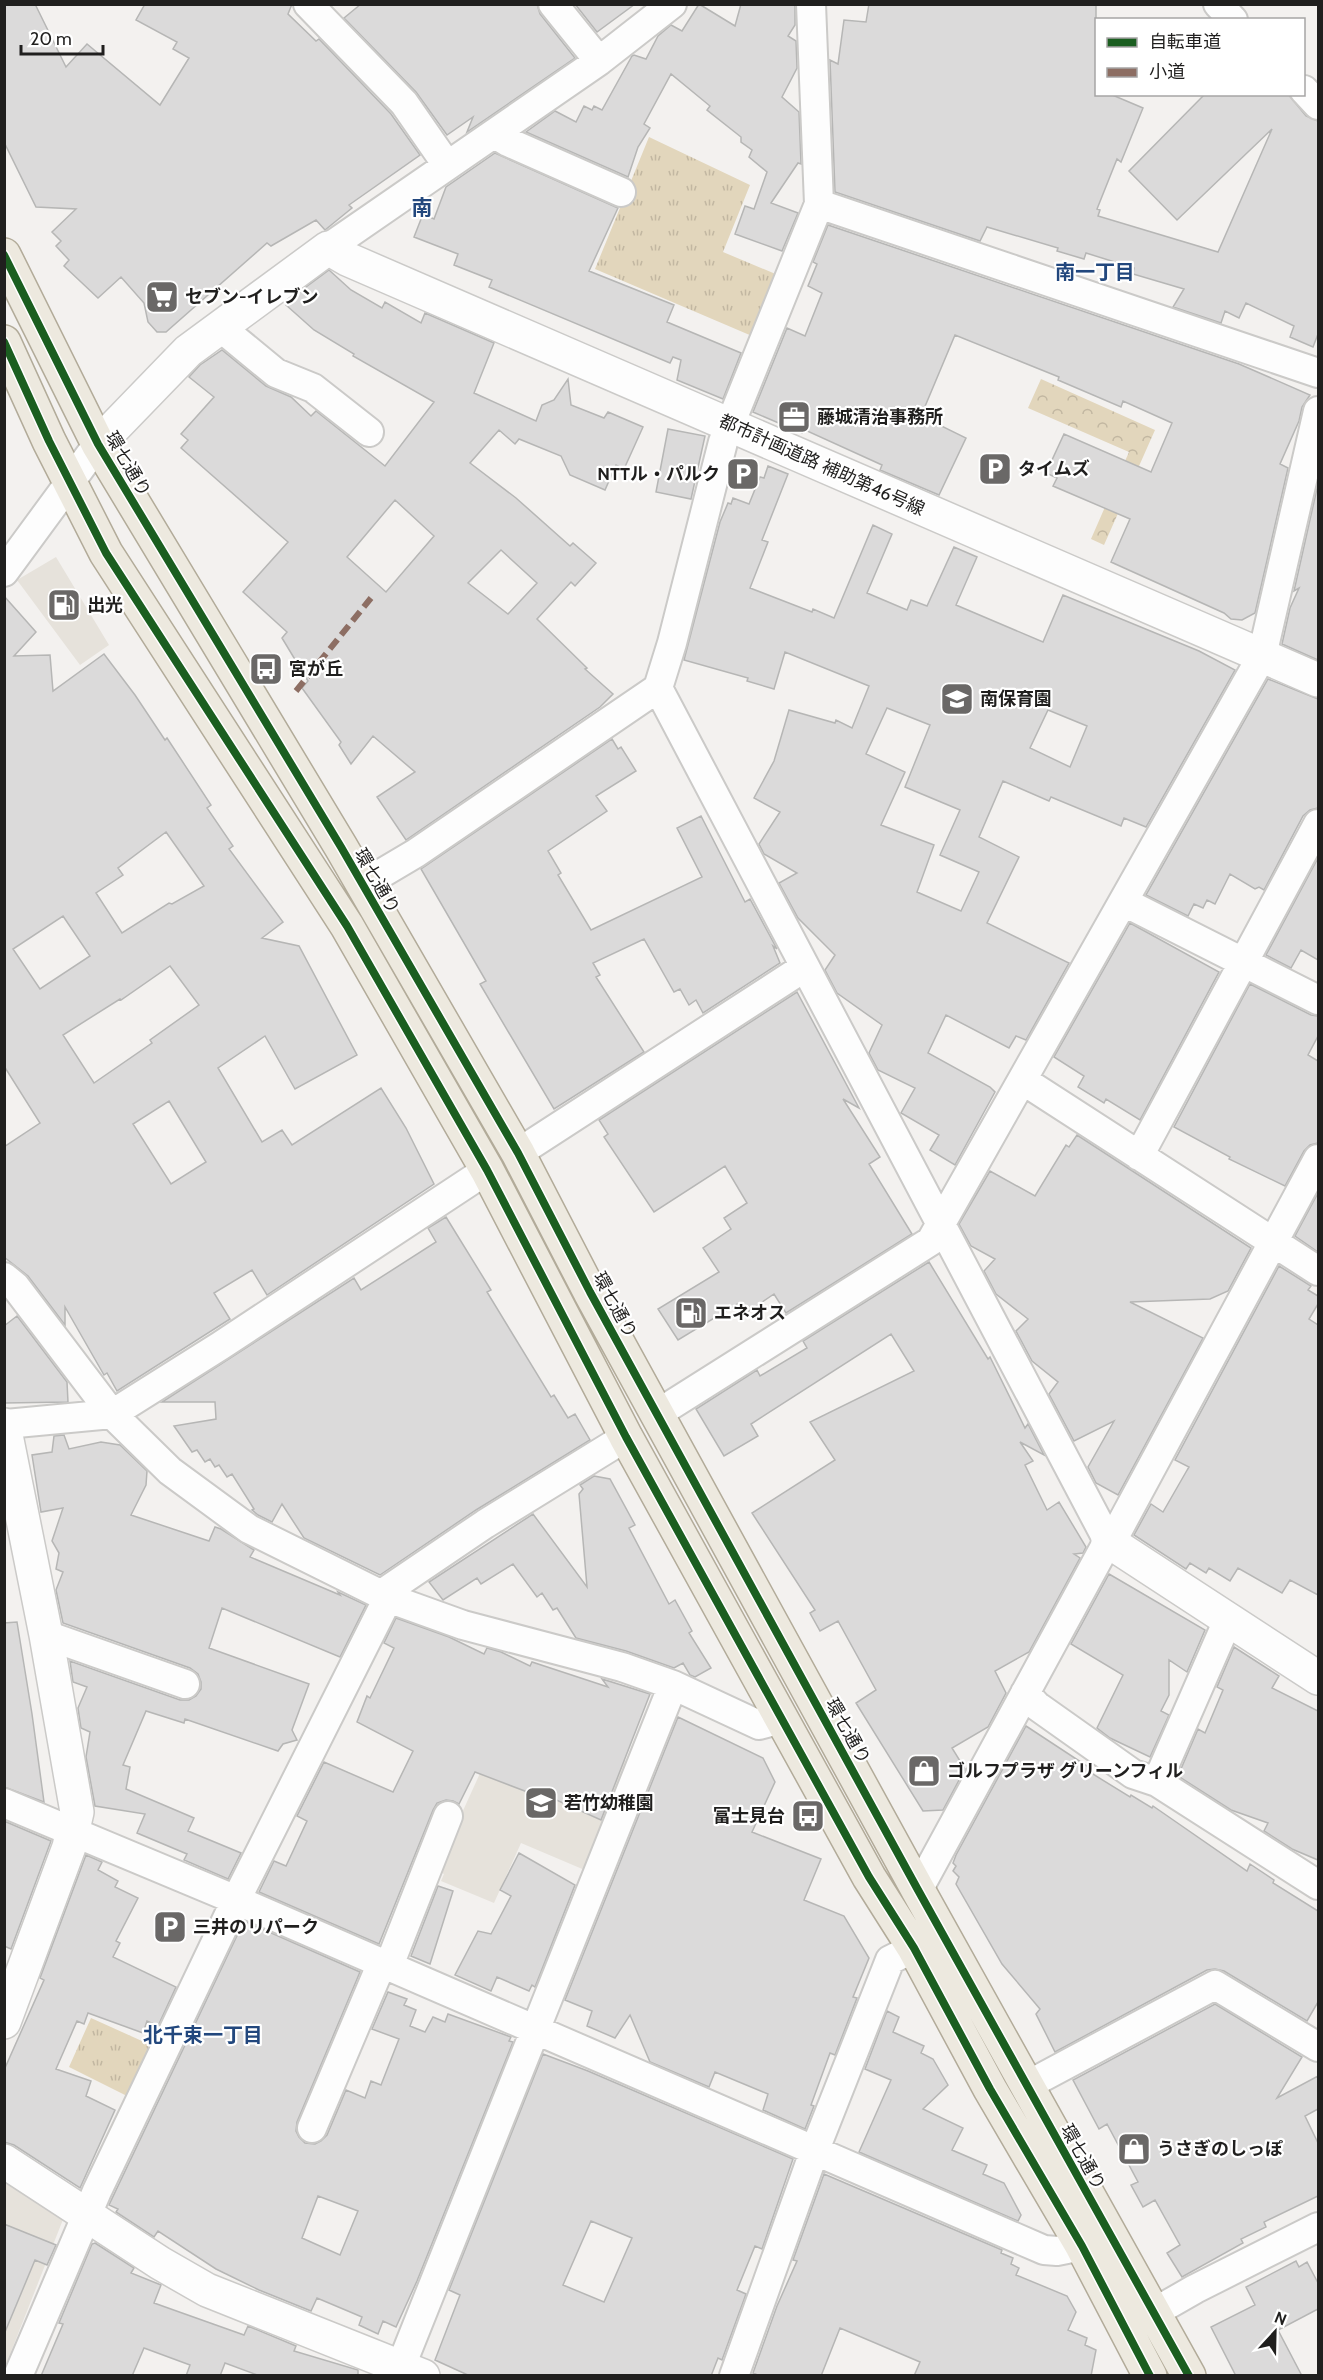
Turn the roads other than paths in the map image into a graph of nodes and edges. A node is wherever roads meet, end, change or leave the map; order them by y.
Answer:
1 (308, 4) edge
2 (553, 4) edge
3 (672, 4) edge
4 (811, 4) edge
5 (1218, 4) edge
6 (1231, 18) edge
7 (599, 61) junction
8 (1305, 91) edge
9 (1318, 105) edge
10 (495, 134) junction
11 (447, 165) junction
12 (621, 192) dead end
13 (819, 204) junction
14 (328, 248) junction
15 (4, 255) edge
16 (220, 327) junction
17 (4, 342) edge
18 (1318, 373) edge
19 (732, 426) junction
20 (1316, 427) edge
21 (369, 432) dead end
22 (98, 444) junction
23 (71, 483) junction
24 (171, 566) junction
25 (4, 572) edge
26 (130, 593) junction
27 (1263, 656) junction
28 (1318, 680) edge
29 (658, 688) junction
30 (1318, 824) edge
31 (362, 885) junction
32 (1124, 902) junction
33 (1243, 962) junction
34 (805, 967) junction
35 (1318, 1000) edge
36 (1024, 1081) junction
37 (518, 1153) junction
38 (1139, 1156) junction
39 (1318, 1159) edge
40 (487, 1170) junction
41 (940, 1227) junction
42 (1274, 1242) junction
43 (1318, 1271) edge
44 (4, 1276) edge
45 (112, 1414) junction
46 (657, 1414) junction
47 (5, 1424) edge
48 (626, 1437) junction
49 (1108, 1542) junction
50 (388, 1598) junction
51 (1228, 1620) junction
52 (46, 1635) junction
53 (1318, 1678) edge
54 (185, 1684) dead end
55 (673, 1685) junction
56 (1025, 1693) junction
57 (782, 1719) junction
58 (1157, 1782) junction
59 (4, 1803) edge
60 (448, 1816) dead end
61 (74, 1832) junction
62 (1318, 1885) edge
63 (918, 1890) junction
64 (236, 1900) junction
65 (914, 1948) junction
66 (385, 1966) junction
67 (4, 2022) edge
68 (534, 2030) junction
69 (1318, 2047) edge
70 (1026, 2086) junction
71 (312, 2128) dead end
72 (814, 2152) junction
73 (4, 2161) edge
74 (86, 2214) junction
75 (1318, 2227) edge
76 (1082, 2246) junction
77 (1154, 2313) junction
78 (407, 2373) edge
79 (740, 2374) edge
80 (1147, 2374) edge
81 (18, 2376) edge
82 (1189, 2376) edge

1 - 11 street
2 - 7 street
3 - 7 street
4 - 13 street
5 - 6 street
7 - 10 street
8 - 9 street
10 - 11 street
10 - 12 street
11 - 14 street
13 - 18 street
13 - 19 street
14 - 16 street
14 - 19 street, 都市計画道路 補助第46号線
15 - 22 main road, 環七通り
16 - 21 street
16 - 22 street
17 - 23 main road
19 - 27 street, 都市計画道路 補助第46号線
19 - 29 street
20 - 27 street
22 - 23 street
22 - 24 main road, 環七通り
23 - 25 street
23 - 26 main road
24 - 26 main road
24 - 31 main road, 環七通り
26 - 40 main road
27 - 28 street, 都市計画道路 補助第46号線
27 - 32 street
29 - 31 street
29 - 34 street
30 - 33 street
31 - 37 main road, 環七通り
32 - 33 street
32 - 36 street
33 - 35 street
33 - 38 street
34 - 37 street
34 - 41 street
36 - 38 street
36 - 41 street
37 - 46 main road, 環七通り
38 - 42 street
39 - 42 street
40 - 45 street
40 - 48 main road
41 - 46 street
41 - 49 street
42 - 43 street
42 - 49 street
44 - 45 street
45 - 47 street
45 - 50 street
46 - 63 main road, 環七通り
47 - 52 street
48 - 50 street
48 - 57 main road
49 - 51 street
49 - 56 street
50 - 55 street
50 - 64 street
51 - 53 street
51 - 58 street
52 - 54 street
52 - 61 street
55 - 57 street
55 - 68 street
56 - 58 street
56 - 63 street
57 - 65 main road
58 - 62 street
59 - 61 street
60 - 66 street
61 - 64 street
61 - 67 street
63 - 70 main road, 環七通り
64 - 66 street
64 - 74 street
65 - 72 street
65 - 76 main road
66 - 68 street
66 - 71 street
68 - 72 street
68 - 78 street
69 - 70 street
70 - 77 main road, 環七通り
72 - 76 street
72 - 79 street
73 - 74 street
74 - 78 street
74 - 81 street
75 - 77 street
76 - 80 main road
77 - 82 main road, 環七通り

